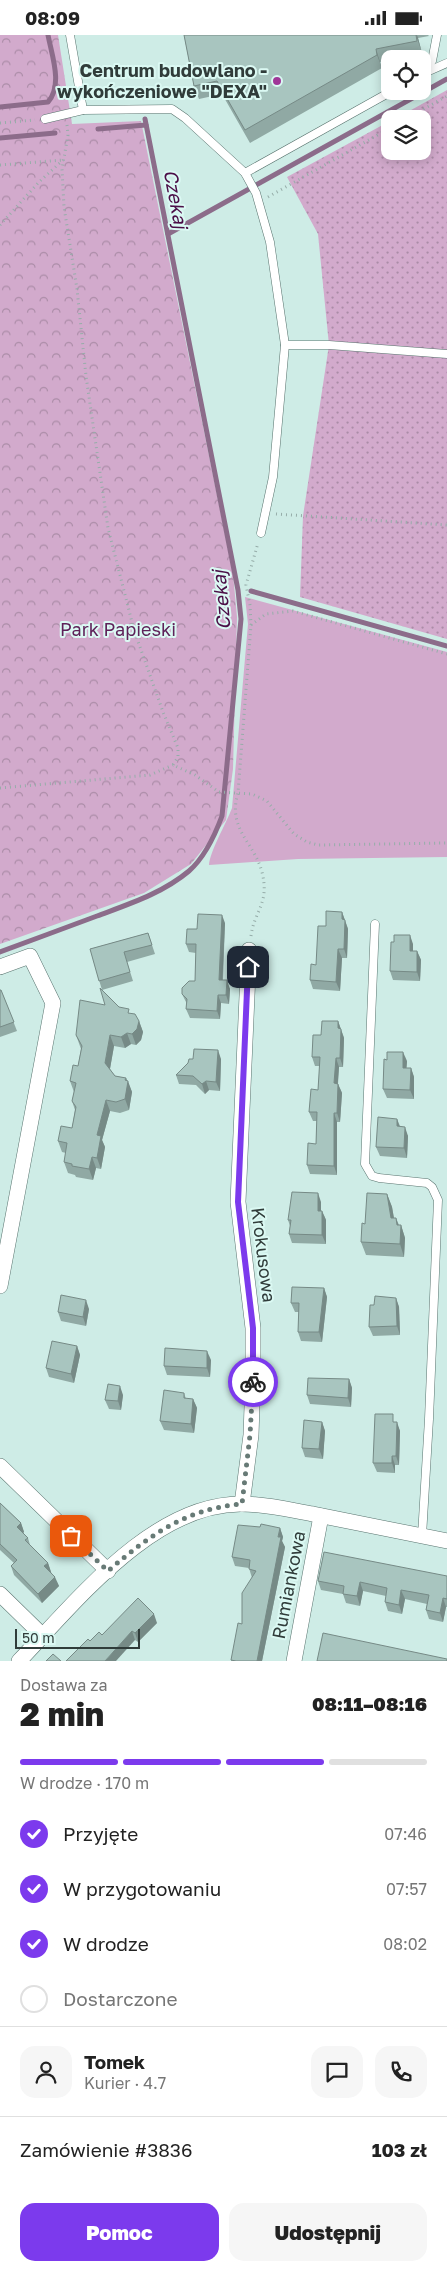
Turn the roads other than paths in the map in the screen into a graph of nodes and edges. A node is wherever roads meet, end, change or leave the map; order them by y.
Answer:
1 (70, 35) edge
2 (437, 35) edge
3 (431, 62) edge
4 (447, 63) edge
5 (431, 70) edge
6 (381, 98) edge
7 (83, 110) junction
8 (45, 119) road end
9 (247, 177) junction
10 (285, 345) junction
11 (447, 354) edge
12 (261, 533) road end
13 (375, 924) dead end
14 (249, 949) road end
15 (0, 967) edge
16 (0, 1287) edge
17 (0, 1467) edge
18 (242, 1504) junction
19 (321, 1516) junction
20 (422, 1536) junction
21 (447, 1541) edge
22 (108, 1571) junction
23 (0, 1594) edge
24 (43, 1637) junction
25 (19, 1661) edge
26 (294, 1661) edge

1 - 7 lane
2 - 3 lane
4 - 5 lane
6 - 9 lane
7 - 8 lane
7 - 9 lane
9 - 10 lane
10 - 11 lane
10 - 12 lane
13 - 20 lane
14 - 18 street, Krokusowa
15 - 16 street
17 - 22 street
18 - 19 street
18 - 22 street
19 - 20 street
19 - 26 street, Rumiankowa
20 - 21 street
22 - 24 street
23 - 24 street
24 - 25 street

